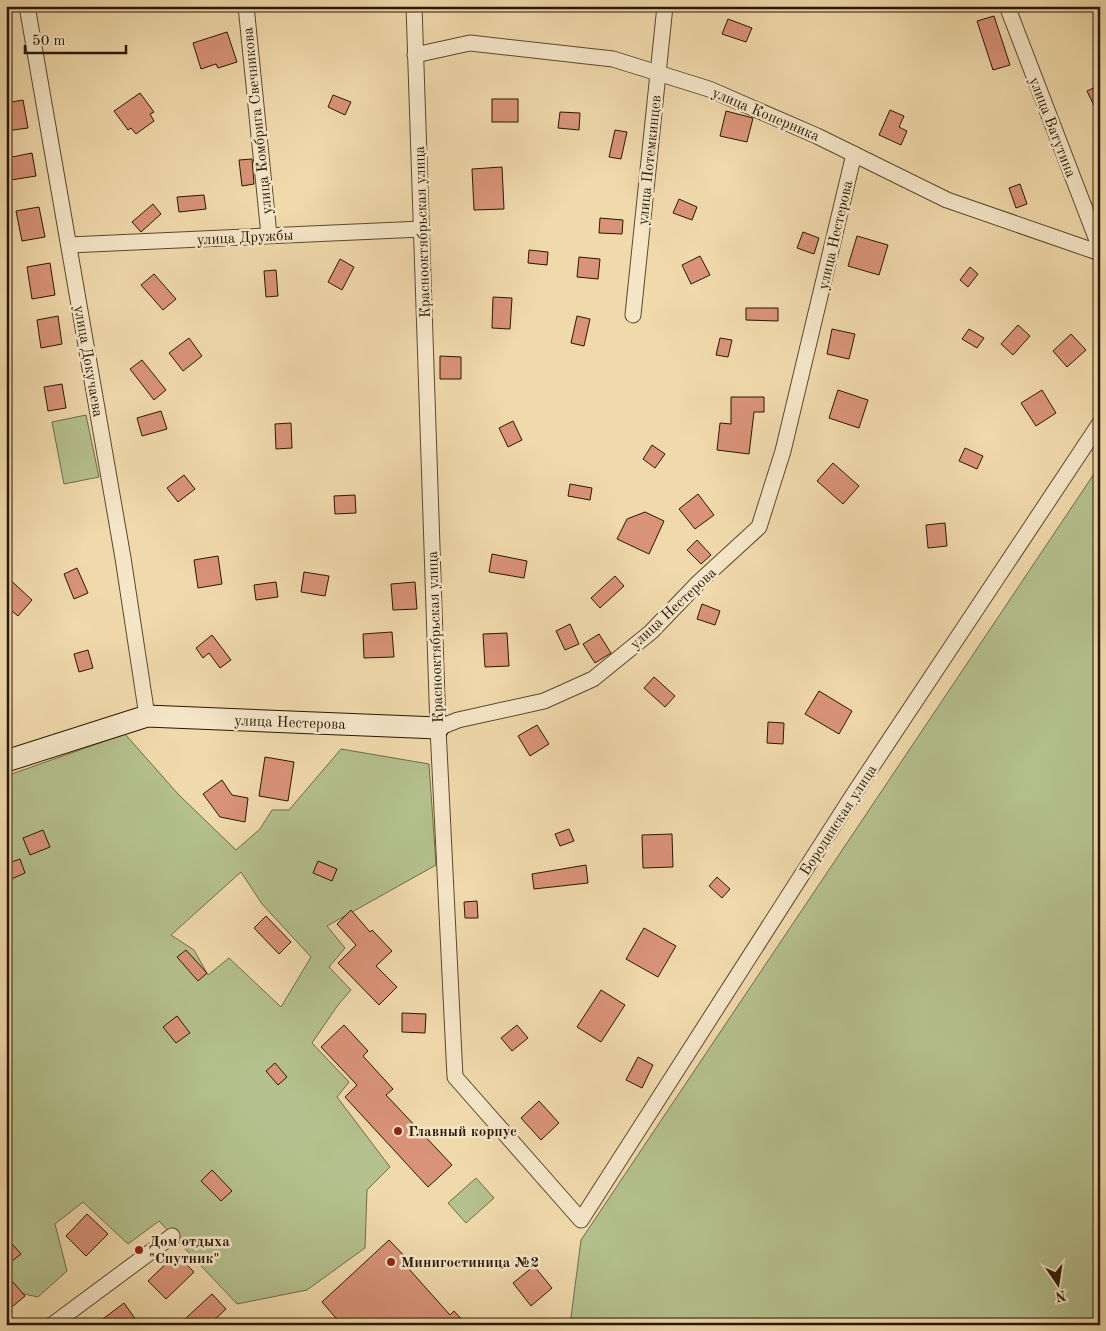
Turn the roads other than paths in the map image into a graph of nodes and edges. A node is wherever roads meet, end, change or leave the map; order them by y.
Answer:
1 (27, 6) edge
2 (246, 6) edge
3 (414, 6) edge
4 (665, 6) edge
5 (1007, 6) edge
6 (416, 55) junction
7 (658, 73) junction
8 (854, 154) junction
9 (422, 229) junction
10 (268, 236) junction
11 (69, 245) junction
12 (1100, 248) edge
13 (1100, 253) edge
14 (633, 315) dead end
15 (1100, 423) edge
16 (147, 716) junction
17 (438, 728) junction
18 (6, 761) edge
19 (581, 1220) joint
20 (172, 1236) dead end
21 (52, 1325) edge

1 - 11 street, улица Докучаева
2 - 10 street, улица Комбрига Свечникова
3 - 6 street, Краснооктябрьская улица
4 - 7 street, улица Потемкинцев
5 - 12 street, улица Ватутина
6 - 7 street, улица Коперника
6 - 9 street, Краснооктябрьская улица
7 - 8 street, улица Коперника
7 - 14 street, улица Потемкинцев
8 - 13 street, улица Коперника
8 - 17 street, улица Нестерова
9 - 10 street, улица Дружбы
9 - 17 street, Краснооктябрьская улица
10 - 11 street, улица Дружбы
11 - 16 street, улица Докучаева
15 - 19 street, Бородинская улица
16 - 17 street, улица Нестерова
16 - 18 street
17 - 19 street, Краснооктябрьская улица
20 - 21 street

